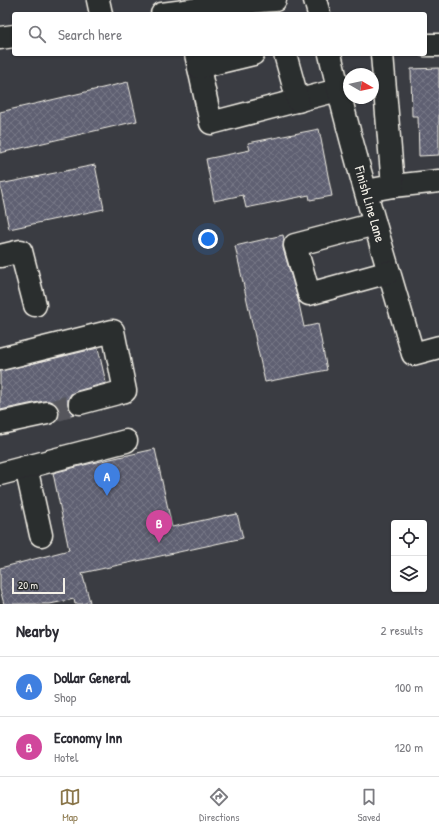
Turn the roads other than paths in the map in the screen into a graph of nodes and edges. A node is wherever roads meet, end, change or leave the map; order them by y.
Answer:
1 (98, 0) edge
2 (160, 0) edge
3 (271, 0) edge
4 (275, 0) edge
5 (315, 0) edge
6 (101, 12) edge
7 (163, 12) edge
8 (187, 12) edge
9 (274, 12) edge
10 (318, 12) edge
11 (12, 36) edge
12 (0, 38) edge
13 (439, 44) edge
14 (427, 45) edge
15 (237, 56) edge
16 (286, 56) edge
17 (330, 56) edge
18 (382, 56) edge
19 (198, 61) edge
20 (338, 90) junction
21 (298, 101) junction
22 (439, 181) edge
23 (393, 186) junction
24 (366, 191) junction
25 (375, 224) junction
26 (0, 256) edge
27 (390, 272) junction
28 (35, 305) dead end
29 (439, 347) edge
30 (0, 359) edge
31 (80, 403) tunnel mouth
32 (47, 412) tunnel mouth
33 (0, 423) edge
34 (126, 441) dead end
35 (26, 468) junction
36 (0, 474) edge
37 (41, 534) dead end

1 - 6 street
2 - 7 street
3 - 4 street
3 - 8 street
3 - 9 street
5 - 10 street
11 - 12 street
13 - 14 street
15 - 19 street
16 - 21 street
17 - 20 street, Finish Line Lane
18 - 23 street
19 - 21 street
20 - 21 street
20 - 24 street, Finish Line Lane
22 - 23 street
23 - 24 street
24 - 25 street, Finish Line Lane
25 - 27 street, Finish Line Lane
25 - 27 street
26 - 28 street
27 - 29 street, Finish Line Lane
30 - 31 street
32 - 33 street
34 - 35 street
35 - 36 street
35 - 37 street

